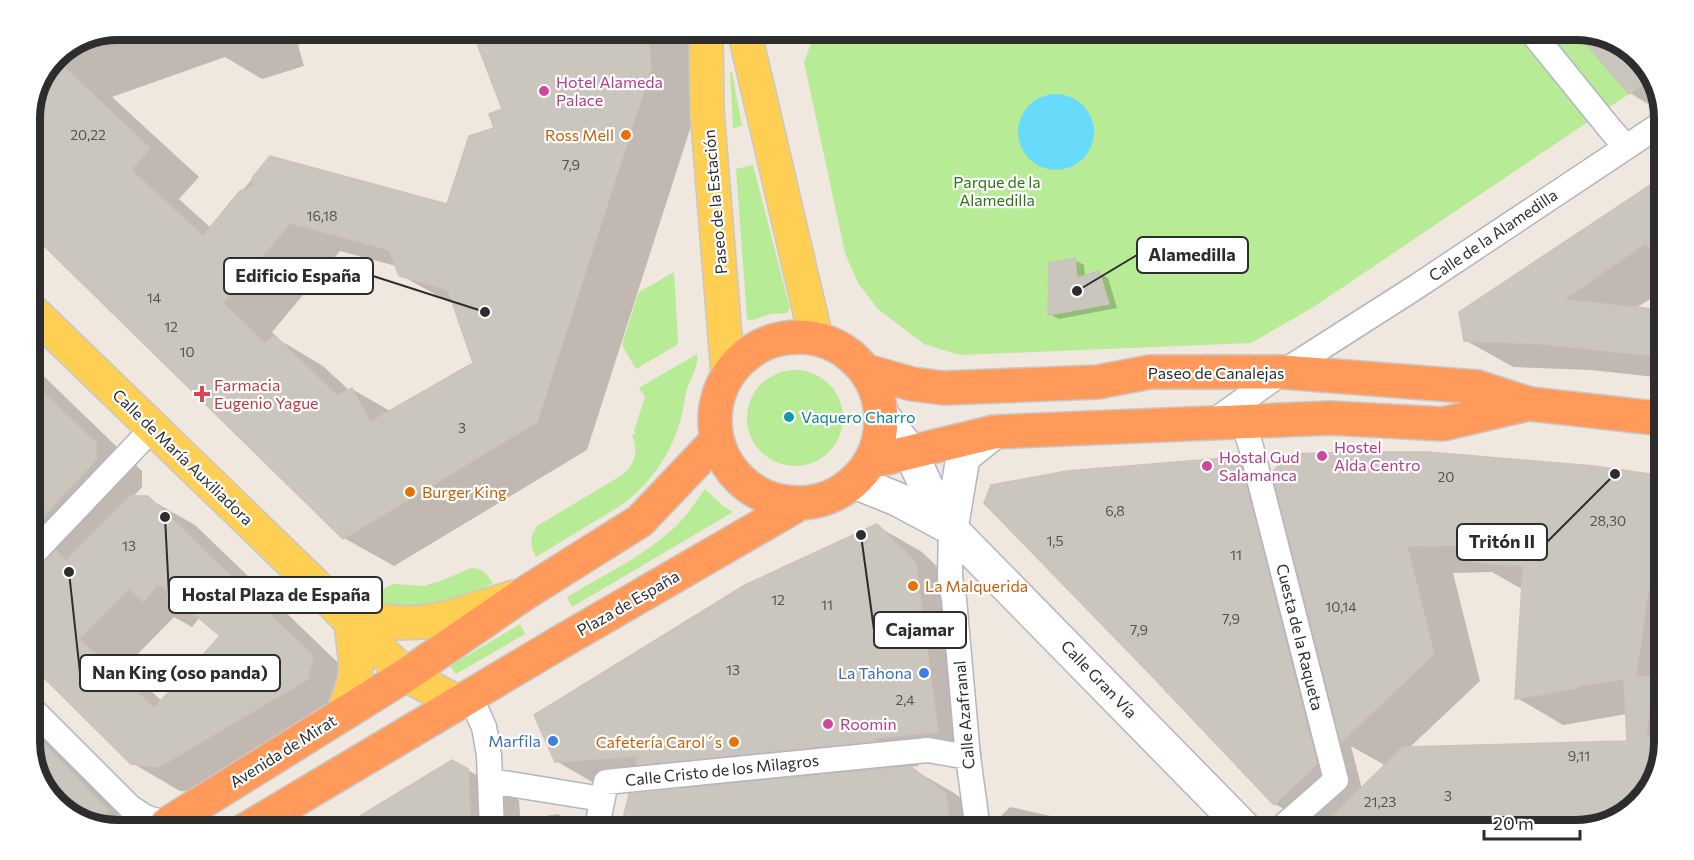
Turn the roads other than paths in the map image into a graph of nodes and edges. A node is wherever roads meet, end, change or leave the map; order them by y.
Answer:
1 (706, 40) edge
2 (746, 40) edge
3 (1538, 40) edge
4 (1653, 129) edge
5 (1626, 147) junction
6 (41, 320) edge
7 (816, 338) junction
8 (1326, 362) junction
9 (866, 371) junction
10 (1283, 372) junction
11 (728, 375) junction
12 (1530, 404) junction
13 (882, 415) junction
14 (1653, 418) edge
15 (1243, 422) junction
16 (1211, 423) junction
17 (153, 428) junction
18 (994, 432) junction
19 (717, 440) junction
20 (911, 453) junction
21 (863, 472) junction
22 (799, 504) junction
23 (951, 529) junction
24 (41, 545) edge
25 (527, 592) junction
26 (343, 614) junction
27 (406, 675) junction
28 (465, 700) junction
29 (343, 714) junction
30 (41, 718) edge
31 (968, 758) junction
32 (491, 781) junction
33 (602, 799) junction
34 (151, 820) edge
35 (176, 820) edge
36 (262, 820) edge
37 (492, 820) edge
38 (597, 820) edge
39 (977, 820) edge
40 (1236, 820) edge
41 (1290, 820) edge

1 - 11 main road, Paseo de la Estación
2 - 7 main road
3 - 5 street
4 - 5 street, Calle de la Alamedilla
5 - 8 street, Calle de la Alamedilla
6 - 17 main road, Calle de María Auxiliadora
7 - 9 highway, Plaza de España
7 - 11 highway, Plaza de España
8 - 10 highway, Paseo de Canalejas
8 - 12 highway, Paseo de Canalejas
9 - 10 highway, Paseo de Canalejas
9 - 13 highway, Plaza de España
10 - 16 street
11 - 19 highway, Plaza de España
12 - 14 highway, Paseo de Canalejas
12 - 15 highway, Paseo de Canalejas
13 - 20 main road, Calle Gran Vía
13 - 21 highway, Plaza de España
15 - 16 highway, Paseo de Canalejas
15 - 41 street, Cuesta de la Raqueta
16 - 18 highway, Paseo de Canalejas
17 - 24 street
17 - 26 main road, Calle de María Auxiliadora
18 - 20 highway, Paseo de Canalejas
18 - 23 main road
19 - 22 highway, Plaza de España
19 - 25 highway
20 - 21 highway, Paseo de Canalejas
20 - 23 main road, Calle Gran Vía
21 - 22 highway, Plaza de España
21 - 23 main road, Calle Gran Vía
22 - 28 highway, Plaza de España
23 - 31 street, Calle Azafranal
23 - 40 main road, Calle Gran Vía
25 - 26 main road, Calle de María Auxiliadora
25 - 27 highway
26 - 27 main road, Calle de María Auxiliadora
26 - 29 main road
27 - 28 main road, Calle de María Auxiliadora
27 - 29 highway, Avenida de Mirat
28 - 32 street
28 - 36 highway
29 - 35 highway, Avenida de Mirat
30 - 34 street
31 - 33 street, Calle Cristo de los Milagros
31 - 39 street, Calle Azafranal
32 - 33 street
32 - 37 street
33 - 38 street

